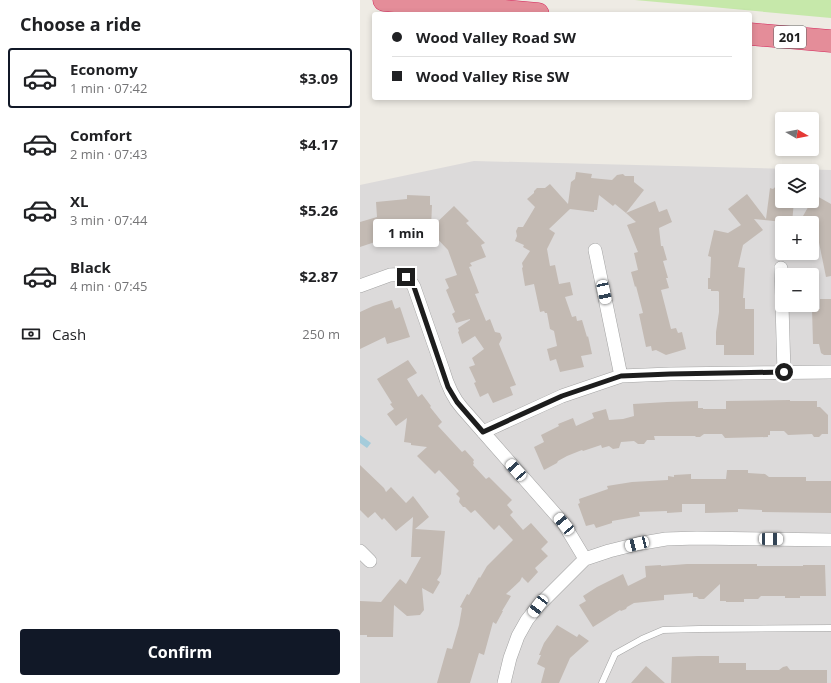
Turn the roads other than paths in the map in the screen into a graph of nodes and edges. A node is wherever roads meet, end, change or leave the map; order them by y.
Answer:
1 (384, 0) edge
2 (516, 12) edge
3 (752, 34) edge
4 (831, 41) edge
5 (595, 250) dead end
6 (360, 286) edge
7 (782, 312) edge
8 (784, 372) junction
9 (831, 372) edge
10 (621, 376) junction
11 (483, 432) junction
12 (831, 540) edge
13 (360, 551) edge
14 (585, 559) junction
15 (370, 561) dead end
16 (831, 628) edge
17 (504, 683) edge
18 (602, 683) edge

1 - 2 highway
3 - 4 highway, 201
5 - 10 street
6 - 11 street
7 - 8 street
8 - 9 street
8 - 10 street
10 - 11 street
11 - 14 street
12 - 14 street
13 - 15 street
14 - 17 street
16 - 18 lane

